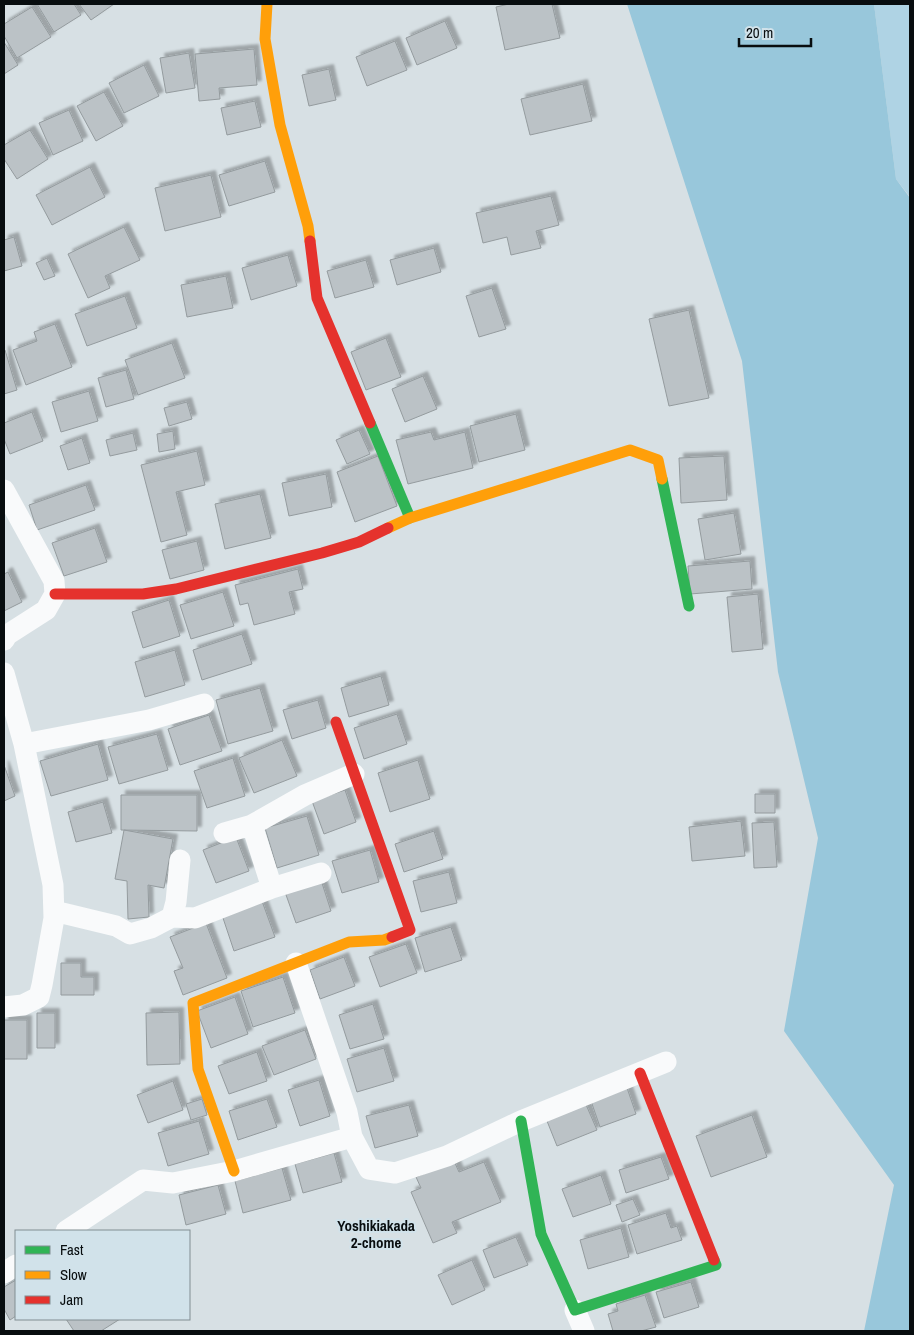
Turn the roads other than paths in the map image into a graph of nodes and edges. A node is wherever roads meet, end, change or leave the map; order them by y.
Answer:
1 (267, 4) edge
2 (4, 490) edge
3 (410, 518) junction
4 (55, 594) junction
5 (689, 606) dead end
6 (4, 640) edge
7 (4, 673) edge
8 (204, 704) dead end
9 (336, 722) dead end
10 (24, 744) junction
11 (354, 774) junction
12 (252, 825) junction
13 (224, 833) dead end
14 (180, 860) dead end
15 (320, 873) dead end
16 (272, 888) junction
17 (54, 910) junction
18 (172, 916) junction
19 (296, 963) junction
20 (4, 1007) edge
21 (666, 1062) dead end
22 (640, 1073) junction
23 (521, 1121) junction
24 (352, 1137) junction
25 (234, 1171) junction
26 (68, 1230) edge
27 (15, 1266) edge
28 (4, 1273) edge
29 (575, 1310) junction
30 (584, 1331) edge

1 - 3 street
2 - 4 street
3 - 4 street
3 - 5 street
4 - 6 street
7 - 10 street
8 - 10 street
9 - 11 street
10 - 17 street
11 - 12 street
11 - 19 street
12 - 13 street
12 - 16 street
14 - 18 street
15 - 16 street
16 - 18 street
17 - 18 street
17 - 20 street
19 - 24 street
19 - 25 street
21 - 22 street
22 - 23 street
22 - 29 street
23 - 24 street
23 - 29 street
24 - 25 street
25 - 26 street
27 - 28 street
29 - 30 street

